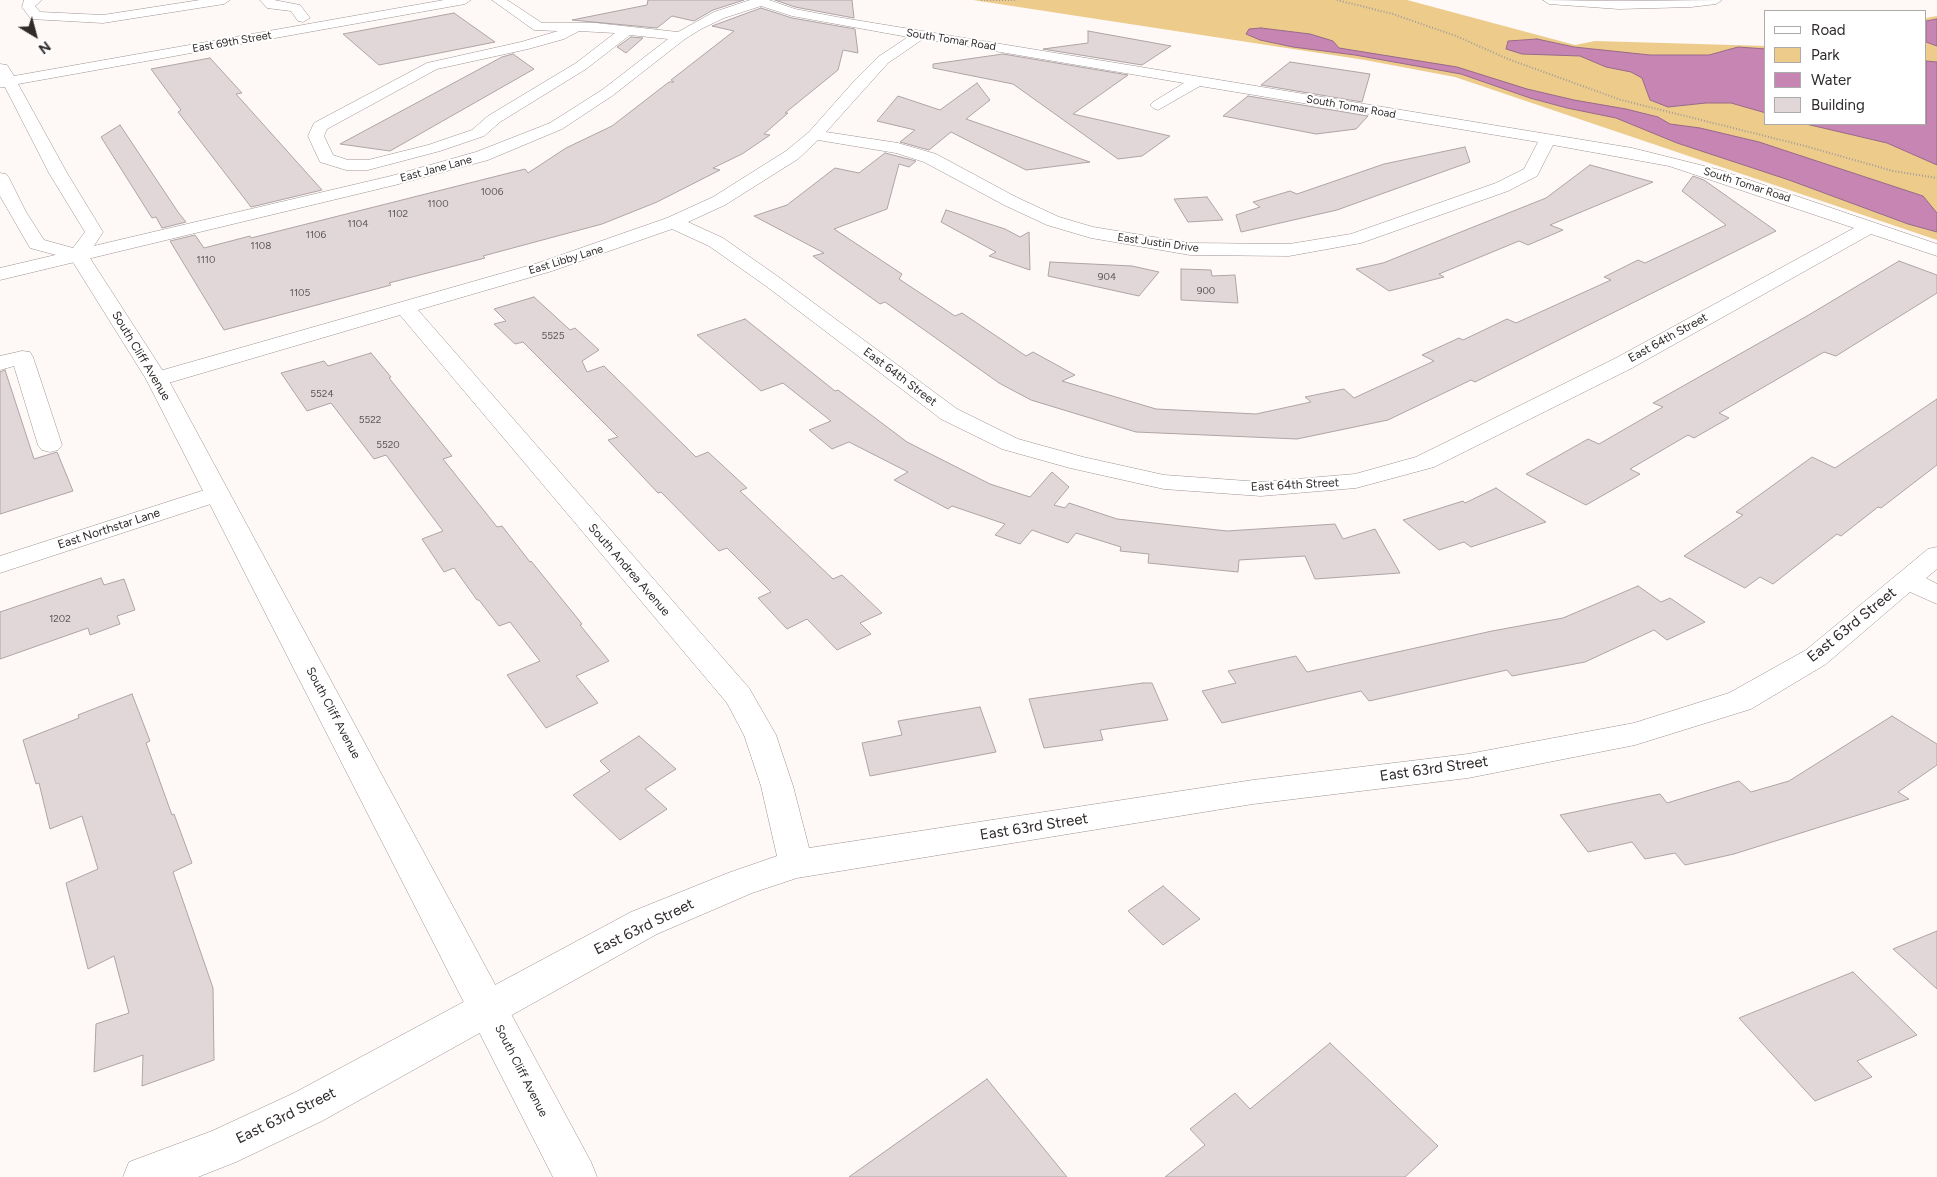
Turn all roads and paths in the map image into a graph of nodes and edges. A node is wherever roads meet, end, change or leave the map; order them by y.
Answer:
1 (36, 0) edge
2 (182, 0) edge
3 (224, 0) edge
4 (266, 0) edge
5 (409, 0) edge
6 (464, 0) edge
7 (498, 0) edge
8 (981, 0) edge
9 (1017, 0) edge
10 (1337, 0) edge
11 (1549, 0) edge
12 (1716, 0) edge
13 (208, 1) edge
14 (758, 1) edge
15 (78, 18) junction
16 (303, 18) junction
17 (576, 27) junction
18 (627, 30) junction
19 (920, 35) junction
20 (680, 36) junction
21 (3, 74) edge
22 (1198, 81) junction
23 (1158, 106) dead end
24 (815, 136) junction
25 (1548, 140) junction
26 (0, 178) edge
27 (1937, 178) edge
28 (673, 222) junction
29 (1869, 226) junction
30 (1937, 250) edge
31 (78, 255) junction
32 (0, 274) edge
33 (404, 307) junction
34 (0, 363) edge
35 (157, 379) junction
36 (50, 445) dead end
37 (218, 494) junction
38 (1937, 555) edge
39 (0, 565) edge
40 (1907, 580) junction
41 (1937, 595) edge
42 (796, 864) junction
43 (489, 1008) junction
44 (144, 1177) edge
45 (576, 1177) edge

1 - 15 street
2 - 15 street
3 - 13 street
4 - 16 street
5 - 16 street, East 69th Street
6 - 21 street, East 69th Street
7 - 17 street
8 - 9 path
10 - 27 path
11 - 12 street
13 - 15 street
14 - 19 street, South Tomar Road
14 - 20 street, East Jane Lane
16 - 21 street, East 69th Street
17 - 18 street
17 - 18 street
18 - 20 street
19 - 22 street, South Tomar Road
19 - 24 street, East Libby Lane
20 - 31 street, East Jane Lane
21 - 31 street
22 - 23 street
22 - 25 street, South Tomar Road
24 - 25 street, East Justin Drive
24 - 28 street, East Libby Lane
25 - 29 street, South Tomar Road
26 - 31 street
28 - 29 street, East 64th Street
28 - 33 street, East Libby Lane
29 - 30 street, South Tomar Road
31 - 32 street, East Jane Lane
31 - 35 street, South Cliff Avenue
33 - 35 street, East Libby Lane
33 - 42 street, South Andrea Avenue
34 - 36 street
35 - 37 street, South Cliff Avenue
37 - 39 street, East Northstar Lane
37 - 43 street, South Cliff Avenue
38 - 40 street, East 63rd Street
40 - 41 street
40 - 42 street, East 63rd Street
42 - 43 street, East 63rd Street
43 - 44 street, East 63rd Street
43 - 45 street, South Cliff Avenue

